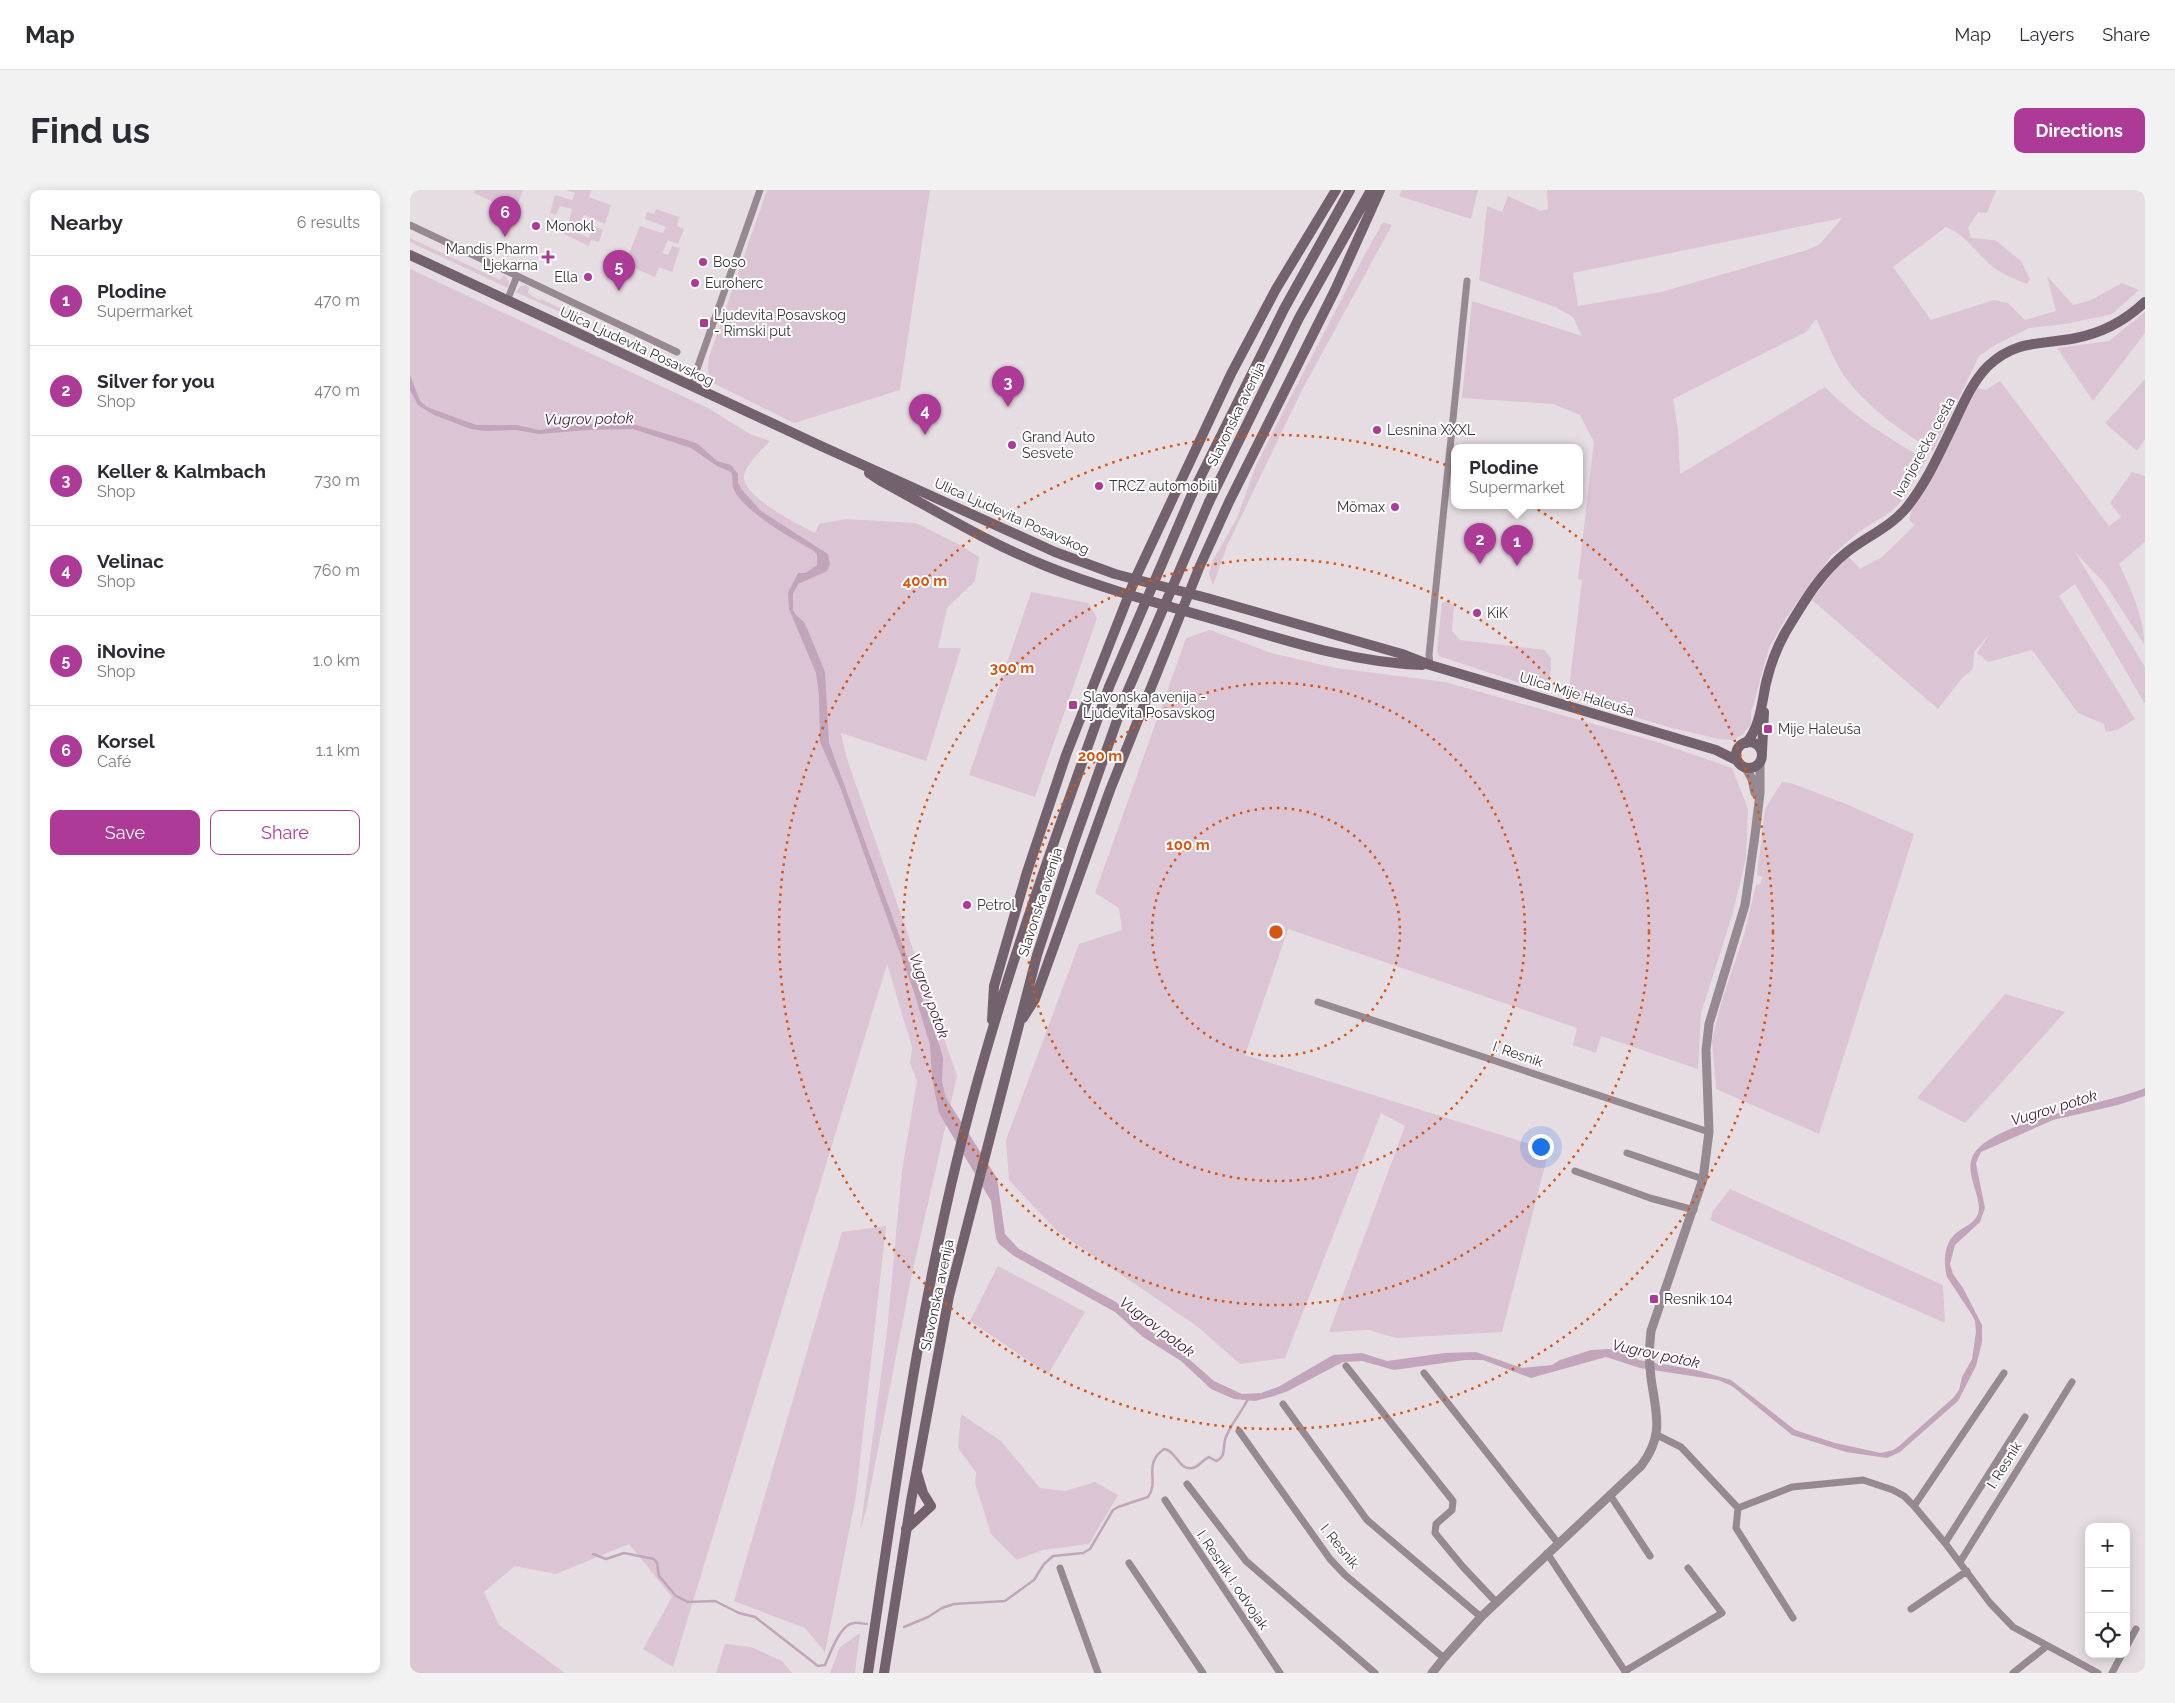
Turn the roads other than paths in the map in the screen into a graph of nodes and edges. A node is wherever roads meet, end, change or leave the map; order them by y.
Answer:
1 (760, 190) edge
2 (1336, 190) edge
3 (1350, 190) edge
4 (1371, 190) edge
5 (1380, 190) edge
6 (410, 225) edge
7 (410, 255) edge
8 (517, 276) junction
9 (1467, 281) dead end
10 (507, 301) junction
11 (2145, 302) edge
12 (677, 352) dead end
13 (691, 386) junction
14 (852, 461) junction
15 (1135, 579) junction
16 (1188, 594) junction
17 (1128, 596) junction
18 (1182, 610) junction
19 (1430, 665) junction
20 (1763, 696) junction
21 (1744, 744) junction
22 (1716, 750) junction
23 (1762, 752) junction
24 (1760, 763) junction
25 (1742, 764) junction
26 (1758, 812) junction
27 (1318, 1002) dead end
28 (993, 1028) junction
29 (1016, 1029) junction
30 (1708, 1132) junction
31 (1627, 1153) dead end
32 (1575, 1171) dead end
33 (1703, 1179) junction
34 (1694, 1210) junction
35 (1346, 1366) dead end
36 (1424, 1373) dead end
37 (2004, 1373) dead end
38 (2072, 1382) dead end
39 (1283, 1404) dead end
40 (2025, 1417) dead end
41 (1239, 1431) dead end
42 (1657, 1435) junction
43 (916, 1470) junction
44 (1187, 1484) dead end
45 (1610, 1495) junction
46 (1165, 1500) dead end
47 (1914, 1506) junction
48 (1738, 1508) junction
49 (906, 1529) junction
50 (1945, 1543) junction
51 (1558, 1544) junction
52 (1547, 1553) junction
53 (1650, 1556) dead end
54 (1960, 1562) junction
55 (1129, 1563) dead end
56 (1060, 1568) dead end
57 (1688, 1568) dead end
58 (1966, 1571) junction
59 (1496, 1602) junction
60 (1911, 1609) dead end
61 (1481, 1617) junction
62 (1793, 1618) dead end
63 (2136, 1629) dead end
64 (2130, 1640) edge
65 (2047, 1646) junction
66 (1444, 1658) junction
67 (2120, 1658) edge
68 (1626, 1672) edge
69 (868, 1673) edge
70 (884, 1673) edge
71 (1098, 1673) edge
72 (1204, 1673) edge
73 (1280, 1673) edge
74 (1375, 1673) edge
75 (1432, 1673) edge
76 (2013, 1673) edge
77 (2098, 1673) edge
78 (2112, 1673) edge

1 - 13 street
2 - 15 main road
3 - 28 main road, Slavonska avenija, bridge
4 - 29 main road, Slavonska avenija, bridge
5 - 16 main road
6 - 8 street, Ulica Ljudevita Posavskog
7 - 10 main road, Ulica Ljudevita Posavskog
8 - 10 street
8 - 12 street, Ulica Ljudevita Posavskog
9 - 19 street
10 - 13 main road, Ulica Ljudevita Posavskog
11 - 20 main road, Ivanjorečka cesta
13 - 14 main road, Ulica Ljudevita Posavskog
14 - 15 main road, Ulica Ljudevita Posavskog
14 - 17 main road, Ulica Ljudevita Posavskog
15 - 16 main road, Ulica Ljudevita Posavskog
15 - 17 main road
16 - 18 main road
16 - 19 main road, Ulica Mije Haleuša
17 - 18 main road, Ulica Ljudevita Posavskog
17 - 28 main road
18 - 19 main road, Ulica Mije Haleuša
18 - 29 main road
19 - 22 main road, Ulica Mije Haleuša
20 - 21 main road, Ivanjorečka cesta
20 - 23 main road, Ivanjorečka cesta
21 - 22 main road, Ulica Mije Haleuša
21 - 23 main road
21 - 25 main road
22 - 25 main road, Ulica Mije Haleuša
23 - 24 main road
24 - 25 main road
24 - 26 street
25 - 26 street
26 - 30 street
27 - 30 street, I. Resnik
28 - 69 main road, Slavonska avenija
29 - 43 main road, Slavonska avenija
30 - 33 street
31 - 33 street
32 - 34 street
33 - 34 street
34 - 42 street
35 - 59 street
36 - 51 street
37 - 47 street
38 - 54 street, I. Resnik
39 - 61 street
40 - 50 street, I. Resnik
41 - 66 street, I. Resnik
42 - 45 street
42 - 48 street
43 - 49 main road, Slavonska avenija
43 - 49 main road
44 - 74 street
45 - 51 street
45 - 53 street
46 - 73 street, I. Resnik I. odvojak
47 - 48 street
47 - 50 street
48 - 62 street
49 - 70 main road, Slavonska avenija
50 - 54 street
51 - 52 street
52 - 59 street
52 - 68 street
54 - 58 street
55 - 72 street
56 - 71 street
57 - 68 street
58 - 60 street
58 - 65 street
59 - 61 street
61 - 66 street
63 - 64 street
65 - 76 street
65 - 77 street
66 - 75 street
67 - 78 street

